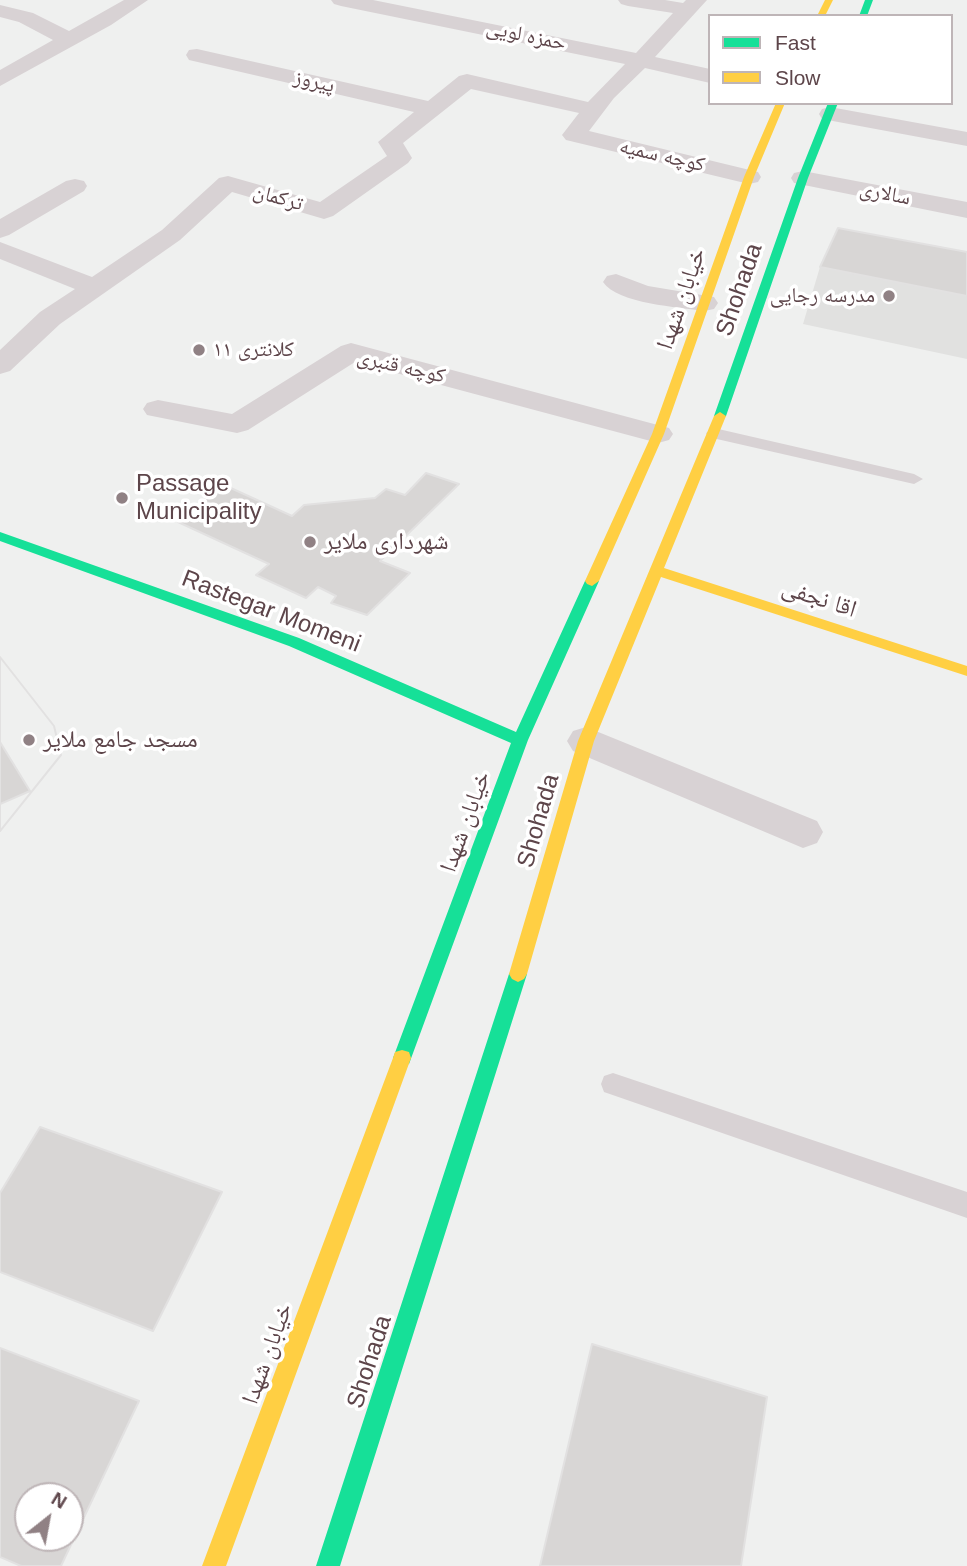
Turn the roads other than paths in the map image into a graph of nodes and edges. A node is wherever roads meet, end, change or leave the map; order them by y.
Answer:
1 (138, 0) edge
2 (341, 0) edge
3 (628, 0) edge
4 (693, 5) edge
5 (0, 11) edge
6 (529, 36) junction
7 (68, 38) junction
8 (508, 51) dead end
9 (197, 55) dead end
10 (641, 60) junction
11 (488, 66) dead end
12 (708, 76) edge
13 (0, 79) edge
14 (467, 81) junction
15 (780, 105) edge
16 (432, 109) junction
17 (831, 109) edge
18 (593, 110) junction
19 (967, 139) edge
20 (749, 177) junction
21 (803, 178) junction
22 (75, 186) dead end
23 (967, 210) edge
24 (0, 230) edge
25 (0, 250) edge
26 (617, 282) dead end
27 (94, 287) junction
28 (704, 303) junction
29 (0, 365) edge
30 (158, 409) dead end
31 (714, 433) junction
32 (658, 434) junction
33 (914, 480) dead end
34 (0, 537) edge
35 (657, 571) junction
36 (967, 671) edge
37 (520, 740) junction
38 (586, 741) junction
39 (803, 832) dead end
40 (613, 1084) dead end
41 (967, 1205) edge
42 (214, 1566) edge
43 (328, 1566) edge

1 - 7 street
2 - 6 street, حمزه لویی
3 - 4 street
4 - 10 street
5 - 7 street
6 - 8 street
6 - 10 street, حمزه لویی
7 - 13 street
9 - 16 street, پیروز
10 - 12 street, حمزه لویی
10 - 18 street
11 - 14 street, ترکمان
14 - 16 street, ترکمان
14 - 18 street
15 - 20 main road, خیابان شهدا
16 - 27 street, ترکمان
17 - 19 street
17 - 21 main road, Shohada
18 - 20 street, کوچه سمیه
20 - 28 main road, خیابان شهدا
21 - 23 street, سالاری
21 - 31 main road, Shohada
22 - 24 street
25 - 27 street
26 - 28 street
27 - 29 street, ترکمان
28 - 32 main road, خیابان شهدا
30 - 32 street, کوچه قنبری
31 - 33 lane
31 - 35 main road, Shohada
32 - 37 main road, خیابان شهدا
34 - 37 main road, Rastegar Momeni
35 - 36 main road, اقا نجفی
35 - 38 main road, Shohada
37 - 42 main road, خیابان شهدا
38 - 39 street
38 - 43 main road, Shohada
40 - 41 lane

